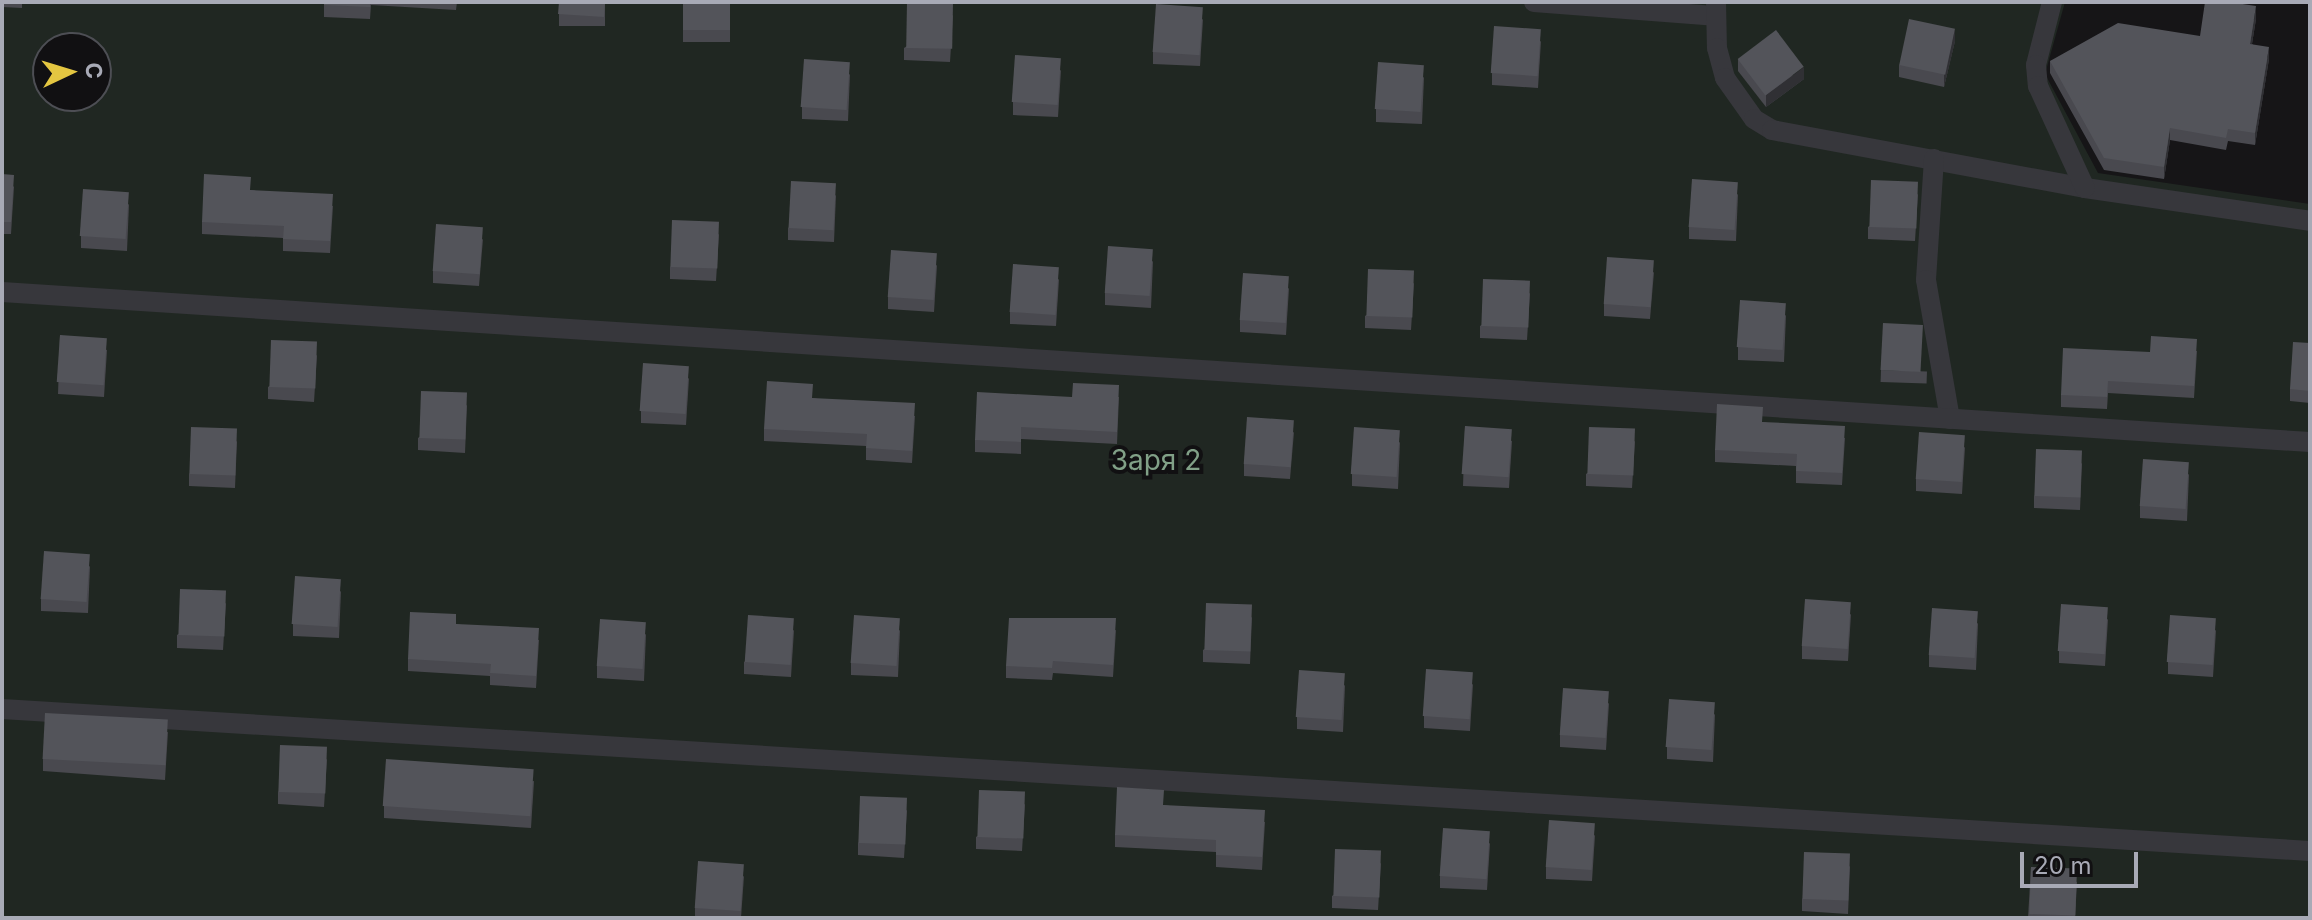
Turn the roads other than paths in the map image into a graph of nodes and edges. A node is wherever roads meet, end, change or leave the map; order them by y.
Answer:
1 (1534, 2) edge
2 (2052, 2) edge
3 (1715, 9) edge
4 (1934, 159) junction
5 (2085, 188) junction
6 (2310, 221) edge
7 (2, 292) edge
8 (1950, 419) junction
9 (2310, 442) edge
10 (2, 709) edge
11 (2310, 851) edge

1 - 3 lane
2 - 5 lane
3 - 4 lane
4 - 5 lane
4 - 8 lane
5 - 6 lane
7 - 8 lane
8 - 9 lane
10 - 11 lane

